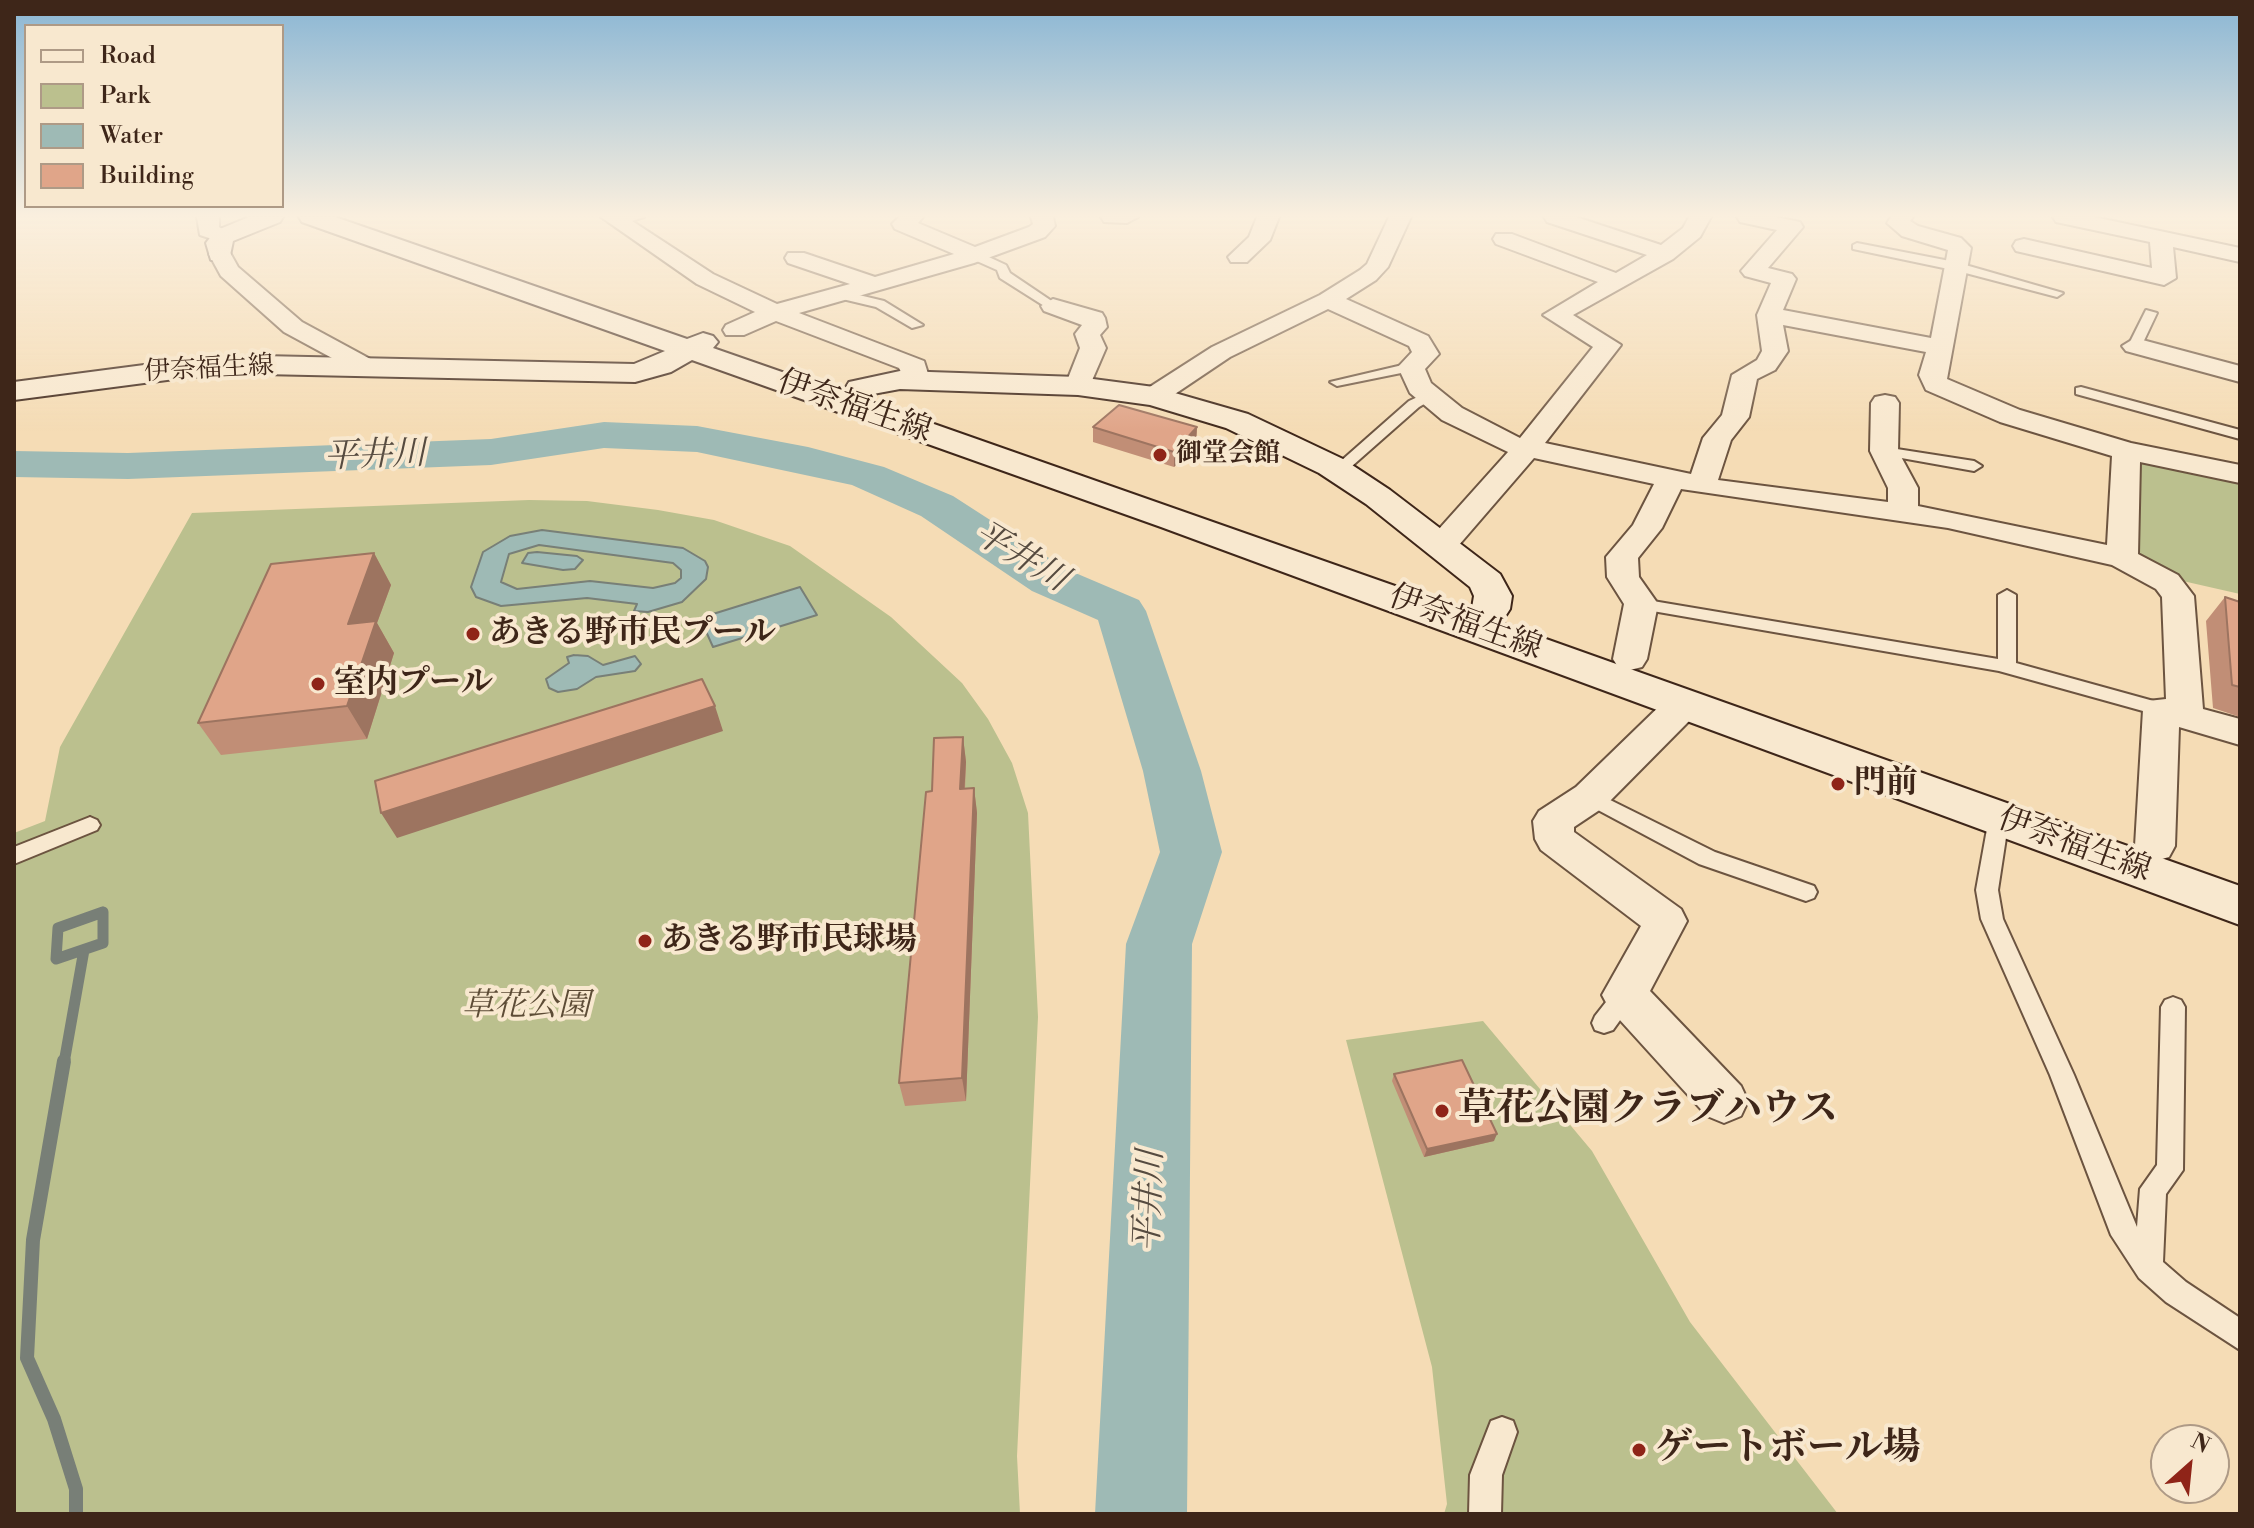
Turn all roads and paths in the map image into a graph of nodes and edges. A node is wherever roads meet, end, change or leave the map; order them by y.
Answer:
1 (249, 288) edge
2 (545, 288) edge
3 (567, 288) edge
4 (725, 288) edge
5 (858, 288) edge
6 (1025, 288) edge
7 (1345, 288) edge
8 (1603, 288) edge
9 (1780, 288) edge
10 (1952, 288) edge
11 (2039, 288) edge
12 (2057, 293) dead end
13 (838, 294) junction
14 (1328, 300) junction
15 (1053, 306) joint
16 (775, 312) junction
17 (2151, 313) dead end
18 (1769, 315) junction
19 (917, 325) dead end
20 (712, 339) junction
21 (2135, 346) joint
22 (1940, 347) junction
23 (365, 366) junction
24 (1411, 367) junction
25 (2239, 371) edge
26 (917, 380) junction
27 (1337, 382) dead end
28 (1078, 386) junction
29 (860, 389) junction
30 (14, 391) edge
31 (2081, 391) dead end
32 (1154, 396) junction
33 (1429, 397) junction
34 (1885, 403) dead end
35 (2240, 435) edge
36 (1526, 449) junction
37 (1884, 451) junction
38 (2126, 451) junction
39 (1974, 466) dead end
40 (1338, 471) junction
41 (2240, 474) edge
42 (1686, 482) junction
43 (1903, 513) junction
44 (1441, 546) junction
45 (2122, 558) junction
46 (2007, 595) dead end
47 (1641, 604) junction
48 (1484, 618) junction
49 (1630, 659) junction
50 (2007, 667) junction
51 (1684, 704) junction
52 (2173, 713) junction
53 (2240, 732) edge
54 (1590, 797) junction
55 (1999, 818) junction
56 (90, 825) dead end
57 (2155, 846) junction
58 (14, 856) edge
59 (2240, 876) edge
60 (1806, 892) dead end
61 (2240, 906) edge
62 (2173, 1007) dead end
63 (1724, 1101) dead end
64 (2149, 1268) junction
65 (2240, 1335) edge
66 (1502, 1432) dead end
67 (1485, 1514) edge

1 - 23 street
2 - 20 main road, 伊奈福生線
3 - 20 main road, 伊奈福生線
4 - 16 street
5 - 13 street
6 - 15 lane
7 - 14 street
8 - 36 street
9 - 18 street
10 - 22 street
11 - 12 lane
13 - 16 street
13 - 19 lane
14 - 24 street
14 - 32 street
15 - 28 street
16 - 20 street
16 - 26 street
17 - 21 lane
18 - 22 street
18 - 42 street
20 - 23 main road, 伊奈福生線
20 - 29 main road, 伊奈福生線
20 - 48 main road, 伊奈福生線
21 - 25 street
22 - 38 street
23 - 30 main road, 伊奈福生線
24 - 27 lane
24 - 33 street
26 - 28 main road
26 - 29 main road
28 - 32 main road
29 - 48 main road, 伊奈福生線
31 - 35 lane
32 - 40 main road
33 - 36 street
33 - 40 lane
34 - 37 street
36 - 42 street
36 - 44 street
37 - 39 lane
37 - 43 street
38 - 41 street
38 - 45 street
40 - 44 main road
42 - 43 street
42 - 47 street
43 - 45 street
44 - 48 main road
45 - 52 street
46 - 50 lane
47 - 49 street
47 - 50 lane
48 - 49 main road, 伊奈福生線
48 - 51 main road, 伊奈福生線
49 - 57 main road, 伊奈福生線
50 - 52 lane
51 - 54 street
51 - 55 main road, 伊奈福生線
52 - 53 street
52 - 57 street
54 - 60 lane
54 - 63 street
55 - 61 main road, 伊奈福生線
55 - 64 lane
56 - 58 lane
57 - 59 main road, 伊奈福生線
62 - 64 lane
64 - 65 lane
66 - 67 lane

